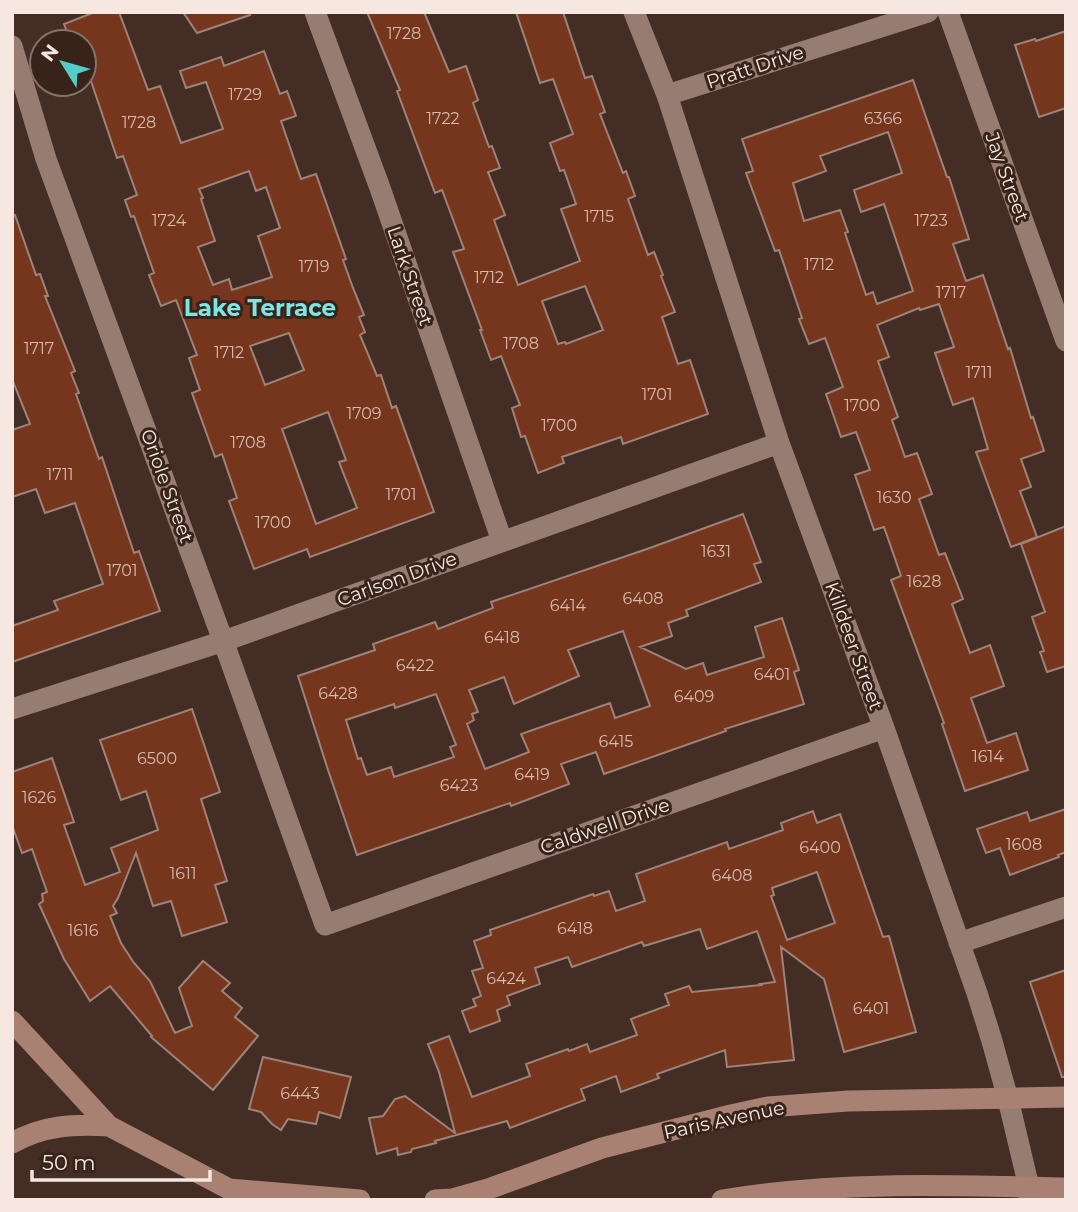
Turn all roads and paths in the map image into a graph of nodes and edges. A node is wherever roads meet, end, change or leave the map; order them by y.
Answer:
1 (315, 12) edge
2 (634, 12) edge
3 (928, 12) edge
4 (948, 12) edge
5 (12, 46) edge
6 (667, 95) junction
7 (1057, 290) edge
8 (1066, 341) edge
9 (779, 443) junction
10 (502, 541) junction
11 (223, 641) junction
12 (12, 709) edge
13 (884, 728) junction
14 (1066, 907) edge
15 (325, 925) joint
16 (959, 943) junction
17 (12, 1021) edge
18 (1066, 1097) edge
19 (1008, 1099) junction
20 (109, 1126) junction
21 (12, 1143) edge
22 (1066, 1188) edge
23 (236, 1194) edge
24 (1029, 1194) edge
25 (359, 1200) edge
26 (435, 1200) edge
27 (722, 1200) edge

1 - 10 street, Lark Street
2 - 6 street
3 - 6 street, Pratt Drive
4 - 7 street, Jay Street
5 - 11 street, Oriole Street
6 - 9 street, Killdeer Street
7 - 8 street, Jay Street
9 - 10 street, Carlson Drive
9 - 13 street, Killdeer Street
10 - 11 street, Carlson Drive
11 - 12 street, Carlson Drive
11 - 15 street, Oriole Street
13 - 15 street, Caldwell Drive
13 - 16 street, Killdeer Street
14 - 16 street
16 - 19 street, Killdeer Street
17 - 20 street
18 - 19 street, Paris Avenue
19 - 24 street, Killdeer Street
19 - 26 street, Paris Avenue
20 - 21 street
20 - 23 street
22 - 24 street
23 - 25 street
24 - 27 street

